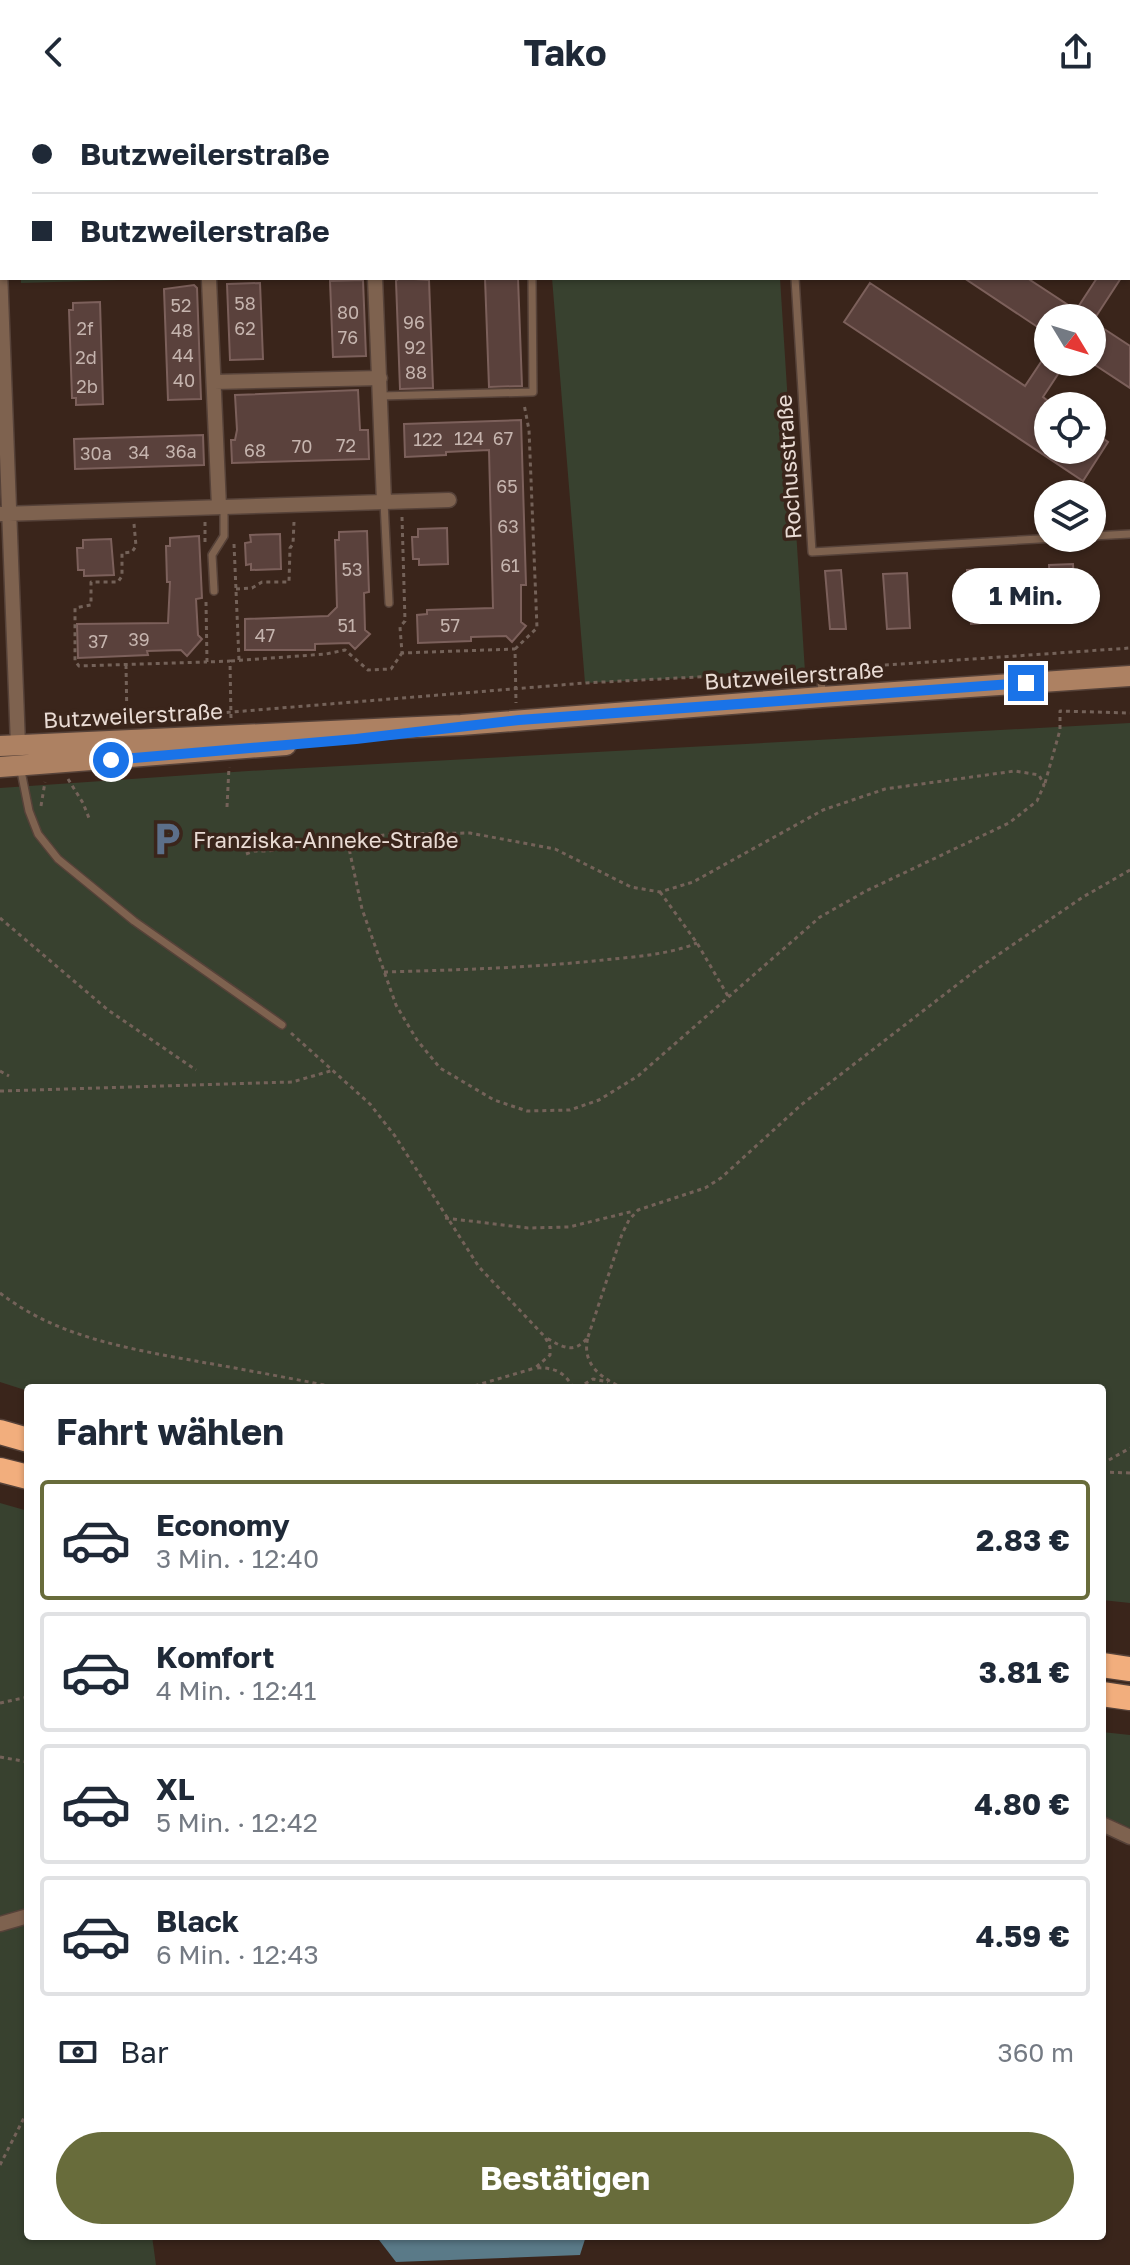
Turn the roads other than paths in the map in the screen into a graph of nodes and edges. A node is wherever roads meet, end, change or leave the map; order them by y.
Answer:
1 (0, 280) edge
2 (209, 280) edge
3 (375, 280) edge
4 (532, 280) edge
5 (795, 280) edge
6 (380, 378) junction
7 (214, 382) junction
8 (381, 396) junction
9 (449, 500) dead end
10 (384, 502) junction
11 (220, 507) junction
12 (5, 514) edge
13 (1130, 534) edge
14 (1106, 535) edge
15 (1034, 539) edge
16 (210, 590) road end
17 (389, 603) dead end
18 (1130, 676) edge
19 (9, 756) edge
20 (282, 1025) road end
21 (0, 1432) edge
22 (24, 1439) edge
23 (0, 1470) edge
24 (24, 1476) edge
25 (1106, 1666) edge
26 (1130, 1669) edge
27 (1106, 1695) edge
28 (1130, 1698) edge
29 (1106, 1826) edge
30 (1130, 1837) edge
31 (24, 1917) edge
32 (0, 1924) edge

1 - 12 street
2 - 7 street
3 - 6 street
4 - 8 lane
5 - 15 lane, Rochusstraße
6 - 7 street
6 - 8 street
7 - 11 street
8 - 10 street
9 - 10 street
10 - 11 street
10 - 17 lane
11 - 12 street
11 - 16 lane
12 - 19 street
13 - 14 lane
18 - 19 main road, Butzweilerstraße
19 - 20 lane
21 - 22 highway
23 - 24 highway
25 - 26 highway
27 - 28 highway
29 - 30 street
31 - 32 street

